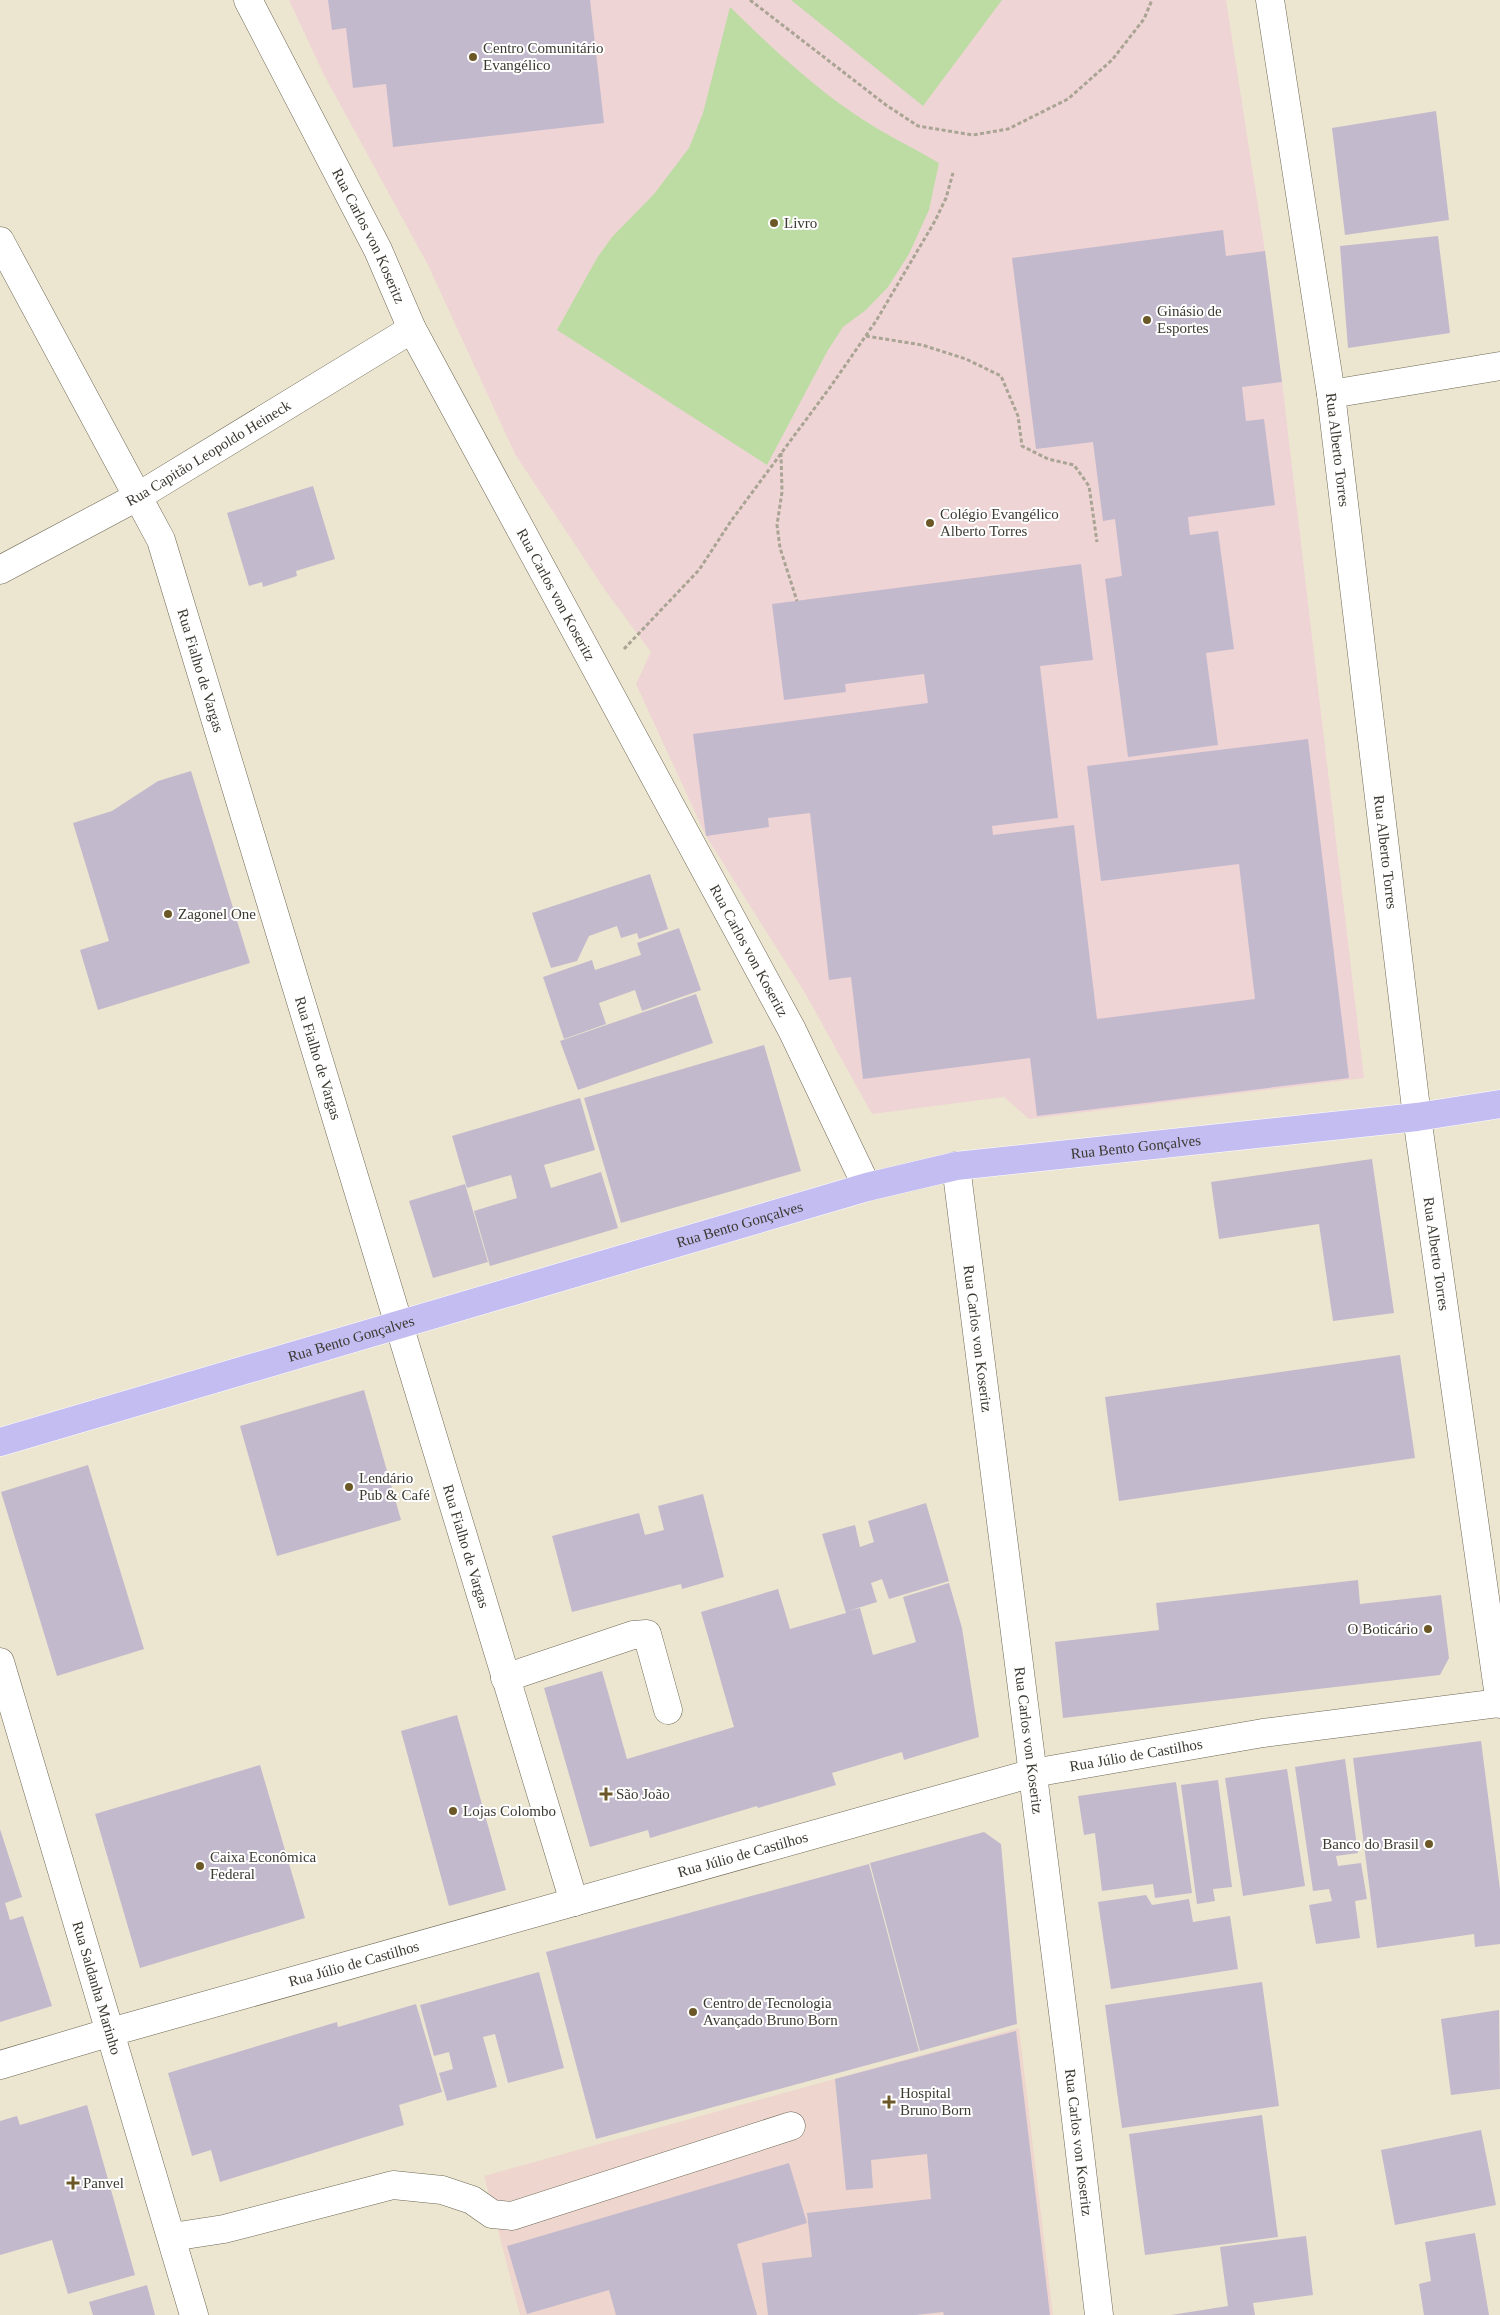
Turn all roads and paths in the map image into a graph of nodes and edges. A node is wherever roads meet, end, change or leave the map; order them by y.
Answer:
1 (248, 0) edge
2 (750, 0) edge
3 (1152, 0) edge
4 (1270, 0) edge
5 (953, 173) dead end
6 (0, 241) edge
7 (412, 329) junction
8 (866, 336) junction
9 (1500, 366) edge
10 (1331, 394) junction
11 (781, 453) junction
12 (137, 497) junction
13 (1097, 542) dead end
14 (0, 570) edge
15 (797, 601) dead end
16 (600, 676) junction
17 (1500, 1104) edge
18 (1417, 1117) junction
19 (956, 1166) junction
20 (867, 1187) junction
21 (398, 1325) junction
22 (0, 1442) edge
23 (0, 1662) edge
24 (505, 1678) junction
25 (1500, 1704) edge
26 (668, 1710) dead end
27 (1033, 1773) junction
28 (574, 1902) junction
29 (110, 2032) junction
30 (0, 2065) edge
31 (792, 2126) dead end
32 (172, 2237) junction
33 (194, 2315) edge
34 (1099, 2315) edge

1 - 7 street, Rua Carlos von Koseritz
2 - 3 path
4 - 10 street, Rua Alberto Torres
5 - 8 path
6 - 12 street, Rua Fialho de Vargas
7 - 12 street, Rua Capitão Leopoldo Heineck
7 - 16 street, Rua Carlos von Koseritz
8 - 11 path
8 - 13 path
9 - 10 street
10 - 18 street, Rua Alberto Torres
11 - 15 path
11 - 16 path
12 - 14 street, Rua Capitão Leopoldo Heineck
12 - 21 street, Rua Fialho de Vargas
16 - 20 street, Rua Carlos von Koseritz
17 - 18 main road, Rua Bento Gonçalves
18 - 19 main road, Rua Bento Gonçalves
18 - 25 street, Rua Alberto Torres
19 - 20 main road, Rua Bento Gonçalves
19 - 27 street, Rua Carlos von Koseritz
20 - 21 main road, Rua Bento Gonçalves
21 - 22 main road, Rua Bento Gonçalves
21 - 24 street, Rua Fialho de Vargas
23 - 29 street, Rua Saldanha Marinho
24 - 26 street
24 - 28 street, Rua Fialho de Vargas
25 - 27 street, Rua Júlio de Castilhos
27 - 28 street, Rua Júlio de Castilhos
27 - 34 street, Rua Carlos von Koseritz
28 - 29 street, Rua Júlio de Castilhos
29 - 30 street, Rua Júlio de Castilhos
29 - 32 street, Rua Saldanha Marinho
31 - 32 street
32 - 33 street, Rua Saldanha Marinho

